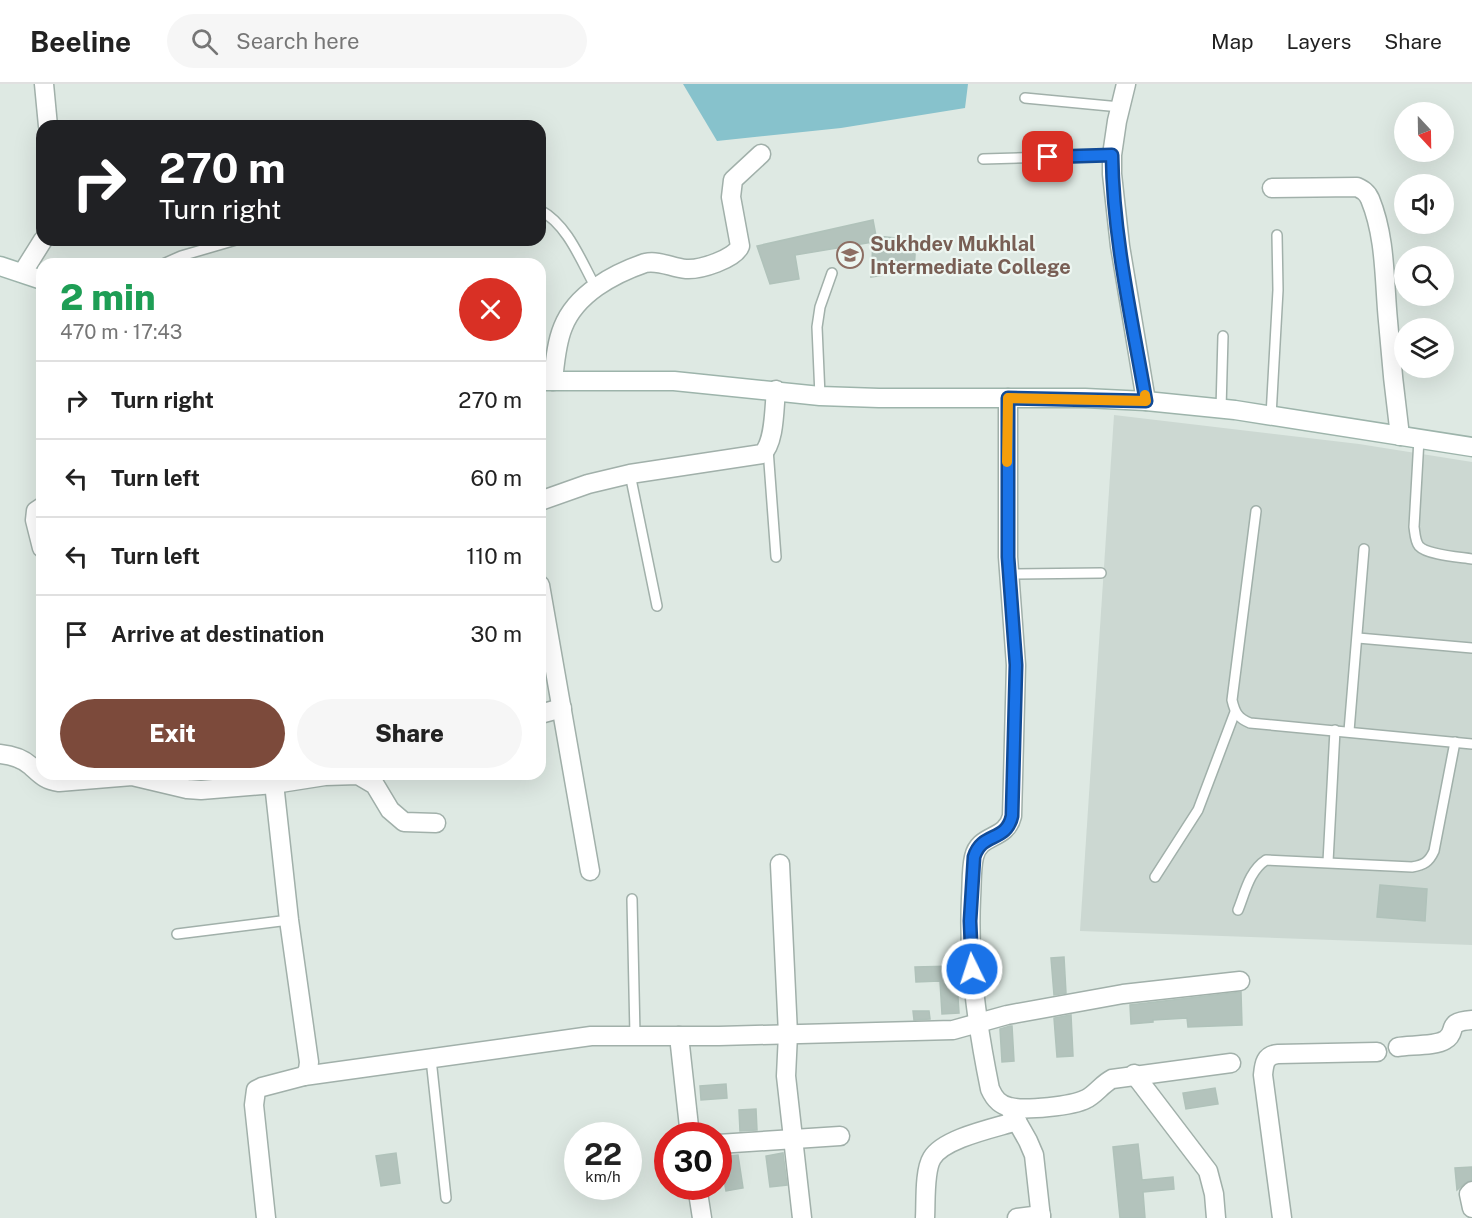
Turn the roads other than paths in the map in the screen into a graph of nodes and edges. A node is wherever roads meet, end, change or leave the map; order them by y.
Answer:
1 (44, 84) edge
2 (1126, 84) edge
3 (1025, 98) dead end
4 (1120, 107) junction
5 (47, 120) edge
6 (761, 154) dead end
7 (1112, 155) junction
8 (983, 159) dead end
9 (1272, 188) dead end
10 (546, 213) edge
11 (1278, 235) dead end
12 (38, 246) edge
13 (215, 246) edge
14 (176, 258) edge
15 (0, 266) edge
16 (23, 272) junction
17 (832, 273) dead end
18 (36, 277) edge
19 (596, 288) junction
20 (1223, 336) dead end
21 (546, 381) edge
22 (776, 390) junction
23 (820, 396) junction
24 (1008, 398) junction
25 (1146, 401) junction
26 (1221, 409) junction
27 (1271, 416) junction
28 (1400, 436) junction
29 (1419, 439) junction
30 (1472, 447) edge
31 (768, 449) junction
32 (630, 474) junction
33 (546, 499) edge
34 (1256, 511) dead end
35 (1364, 549) dead end
36 (776, 558) dead end
37 (1472, 559) edge
38 (1101, 573) dead end
39 (1009, 574) junction
40 (657, 606) dead end
41 (546, 619) edge
42 (1358, 638) junction
43 (1472, 648) edge
44 (562, 708) junction
45 (546, 712) edge
46 (1235, 712) junction
47 (1335, 730) junction
48 (1350, 731) junction
49 (1455, 742) junction
50 (1472, 744) edge
51 (0, 754) edge
52 (36, 770) edge
53 (149, 780) edge
54 (266, 780) edge
55 (273, 780) edge
56 (366, 780) edge
57 (436, 822) dead end
58 (1328, 862) junction
59 (780, 864) dead end
60 (590, 871) dead end
61 (1155, 877) dead end
62 (632, 899) dead end
63 (1238, 910) dead end
64 (289, 920) junction
65 (177, 934) dead end
66 (1240, 981) dead end
67 (1472, 1020) edge
68 (977, 1024) junction
69 (788, 1034) junction
70 (635, 1035) junction
71 (679, 1036) junction
72 (1398, 1047) dead end
73 (1377, 1052) dead end
74 (431, 1059) junction
75 (1231, 1063) dead end
76 (1134, 1074) junction
77 (304, 1076) junction
78 (1013, 1114) junction
79 (688, 1122) edge
80 (840, 1136) dead end
81 (795, 1139) junction
82 (732, 1143) edge
83 (1472, 1191) edge
84 (446, 1198) dead end
85 (699, 1200) edge
86 (1472, 1208) edge
87 (1041, 1216) edge
88 (266, 1218) edge
89 (702, 1218) edge
90 (802, 1218) edge
91 (926, 1218) edge
92 (1017, 1218) edge
93 (1216, 1218) edge
94 (1282, 1218) edge

1 - 5 street
2 - 4 street
3 - 4 lane
4 - 7 street
6 - 19 street
7 - 8 lane
7 - 25 street
9 - 28 street
10 - 19 lane
11 - 27 lane
12 - 16 street
13 - 14 lane
15 - 16 street
16 - 18 street
17 - 23 lane
19 - 21 street
20 - 26 lane
21 - 22 street
22 - 23 street
22 - 31 street
23 - 24 street
24 - 25 street
24 - 39 street
25 - 26 street
26 - 27 street
27 - 28 street
28 - 29 street
29 - 30 street
29 - 37 lane
31 - 32 street
31 - 36 lane
32 - 33 street
32 - 40 lane
34 - 46 lane
35 - 42 lane
38 - 39 lane
39 - 68 street
41 - 44 street
42 - 43 lane
42 - 48 lane
44 - 45 street
44 - 60 street
46 - 47 lane
46 - 61 lane
47 - 48 lane
47 - 58 lane
48 - 49 lane
49 - 50 lane
49 - 58 lane
51 - 52 street
53 - 54 street
55 - 64 street
56 - 57 street
58 - 63 lane
59 - 69 street
62 - 70 lane
64 - 65 lane
64 - 77 street
66 - 68 street
67 - 72 street
68 - 69 street
68 - 78 street
69 - 71 street
69 - 81 street
70 - 71 street
70 - 74 street
71 - 79 street
73 - 94 street
74 - 77 street
74 - 84 lane
75 - 76 street
76 - 78 street
76 - 93 street
77 - 88 street
78 - 87 street
78 - 91 street
80 - 81 street
81 - 82 street
81 - 90 street
83 - 86 street
85 - 89 street
87 - 92 street

